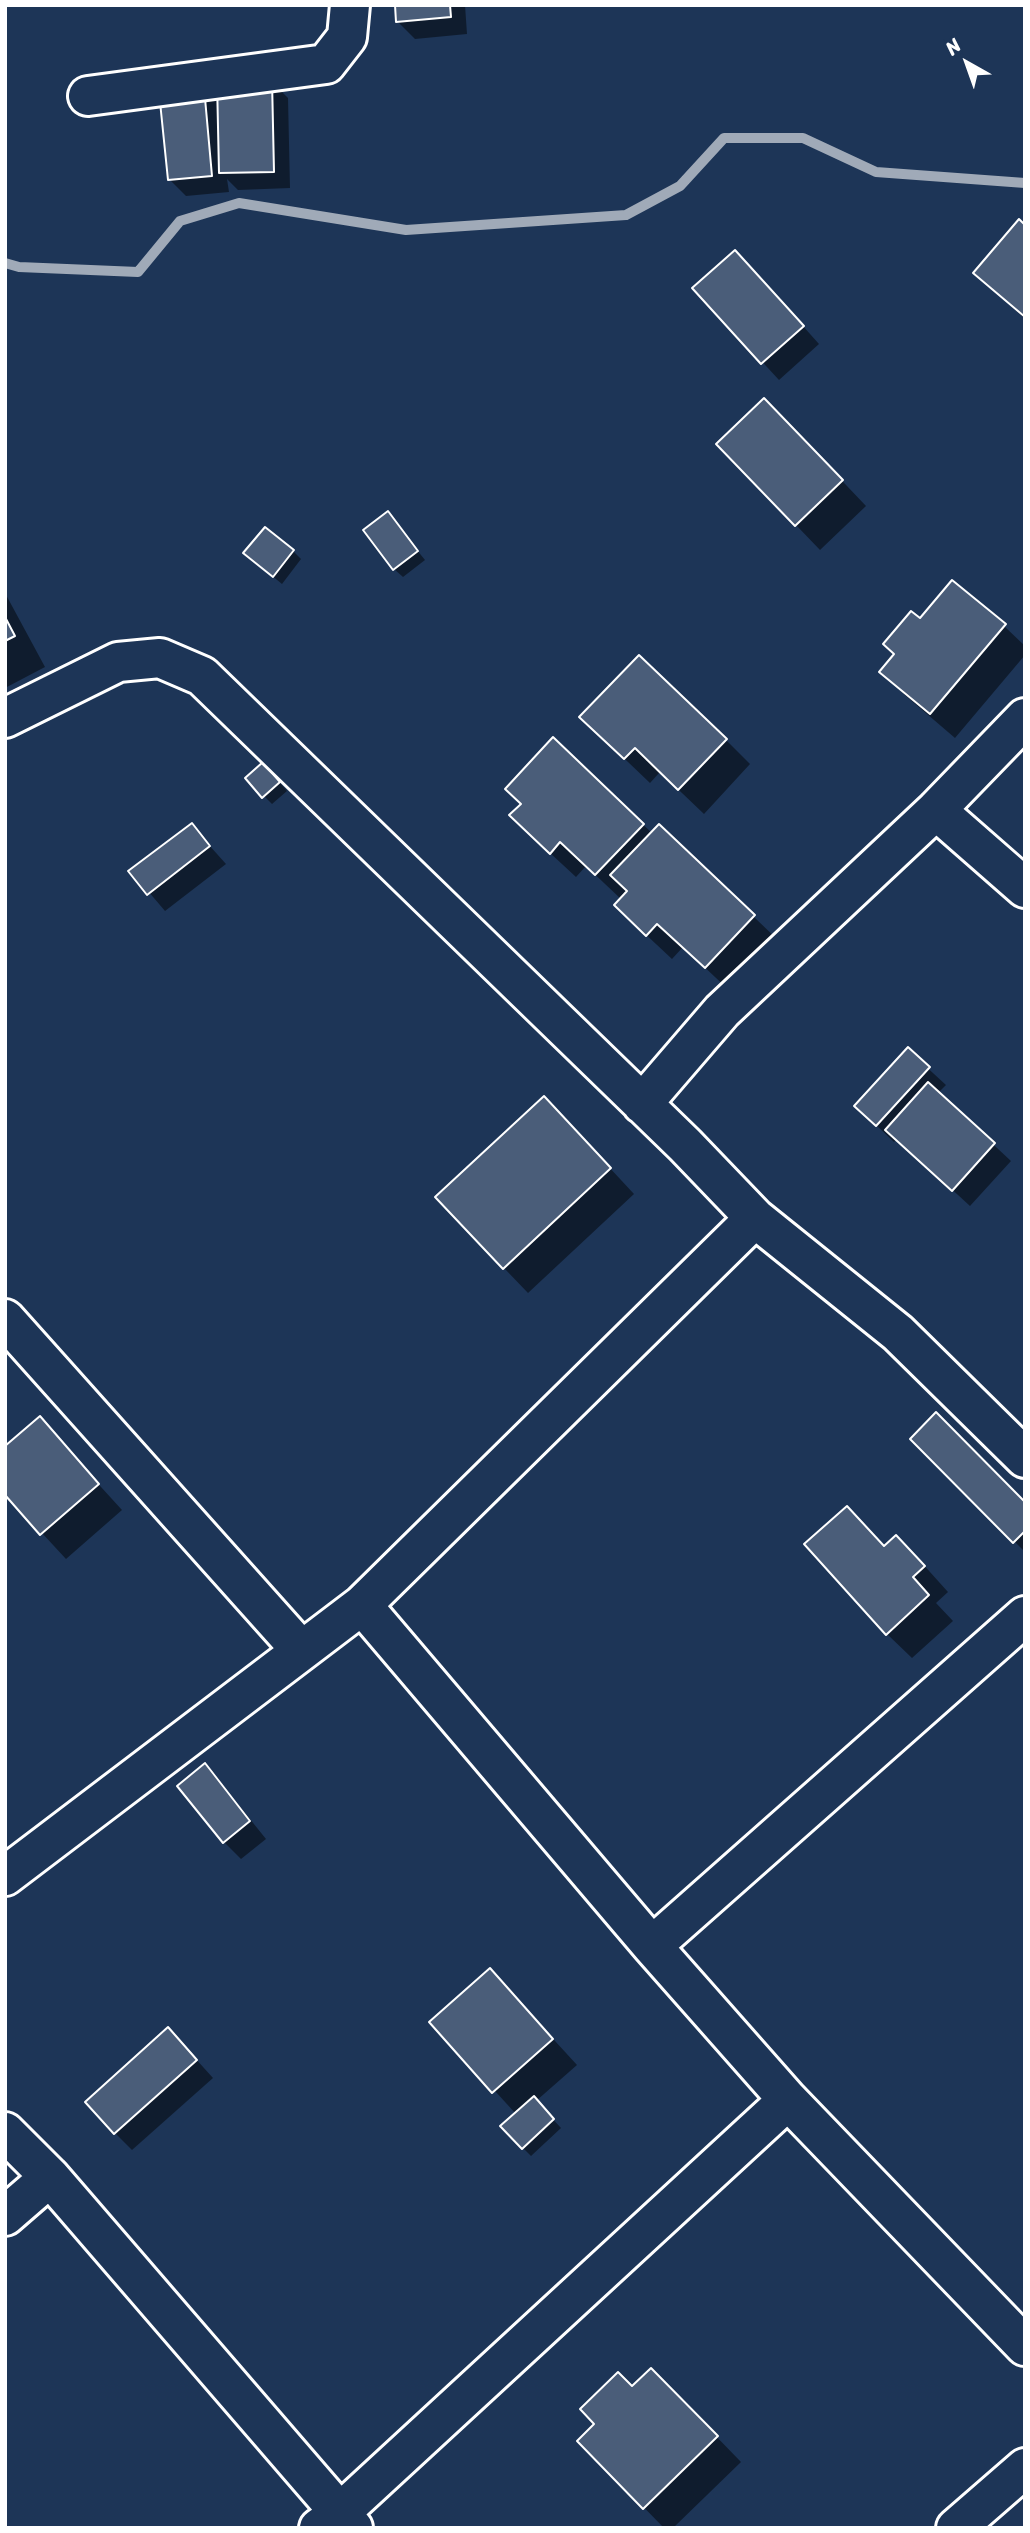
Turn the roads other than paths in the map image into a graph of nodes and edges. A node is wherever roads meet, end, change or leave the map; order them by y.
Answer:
1 (350, 5) edge
2 (88, 96) dead end
3 (1025, 718) edge
4 (5, 719) edge
5 (936, 810) junction
6 (1025, 888) edge
7 (642, 1104) junction
8 (755, 1217) junction
9 (5, 1319) edge
10 (1025, 1458) edge
11 (362, 1605) junction
12 (1025, 1616) edge
13 (301, 1650) junction
14 (5, 1876) edge
15 (652, 1946) junction
16 (788, 2100) junction
17 (5, 2132) edge
18 (50, 2177) junction
19 (5, 2216) edge
20 (1025, 2346) edge
21 (1025, 2468) edge
22 (338, 2522) edge
23 (956, 2528) edge

1 - 2 street
3 - 5 street
4 - 7 street
5 - 6 street
5 - 7 street
7 - 8 street
8 - 10 street
8 - 11 street
9 - 13 street
11 - 13 street
11 - 15 street
12 - 15 street
13 - 14 street
15 - 16 street
16 - 20 street
16 - 22 street
17 - 18 street
18 - 19 street
18 - 22 street
21 - 23 street

